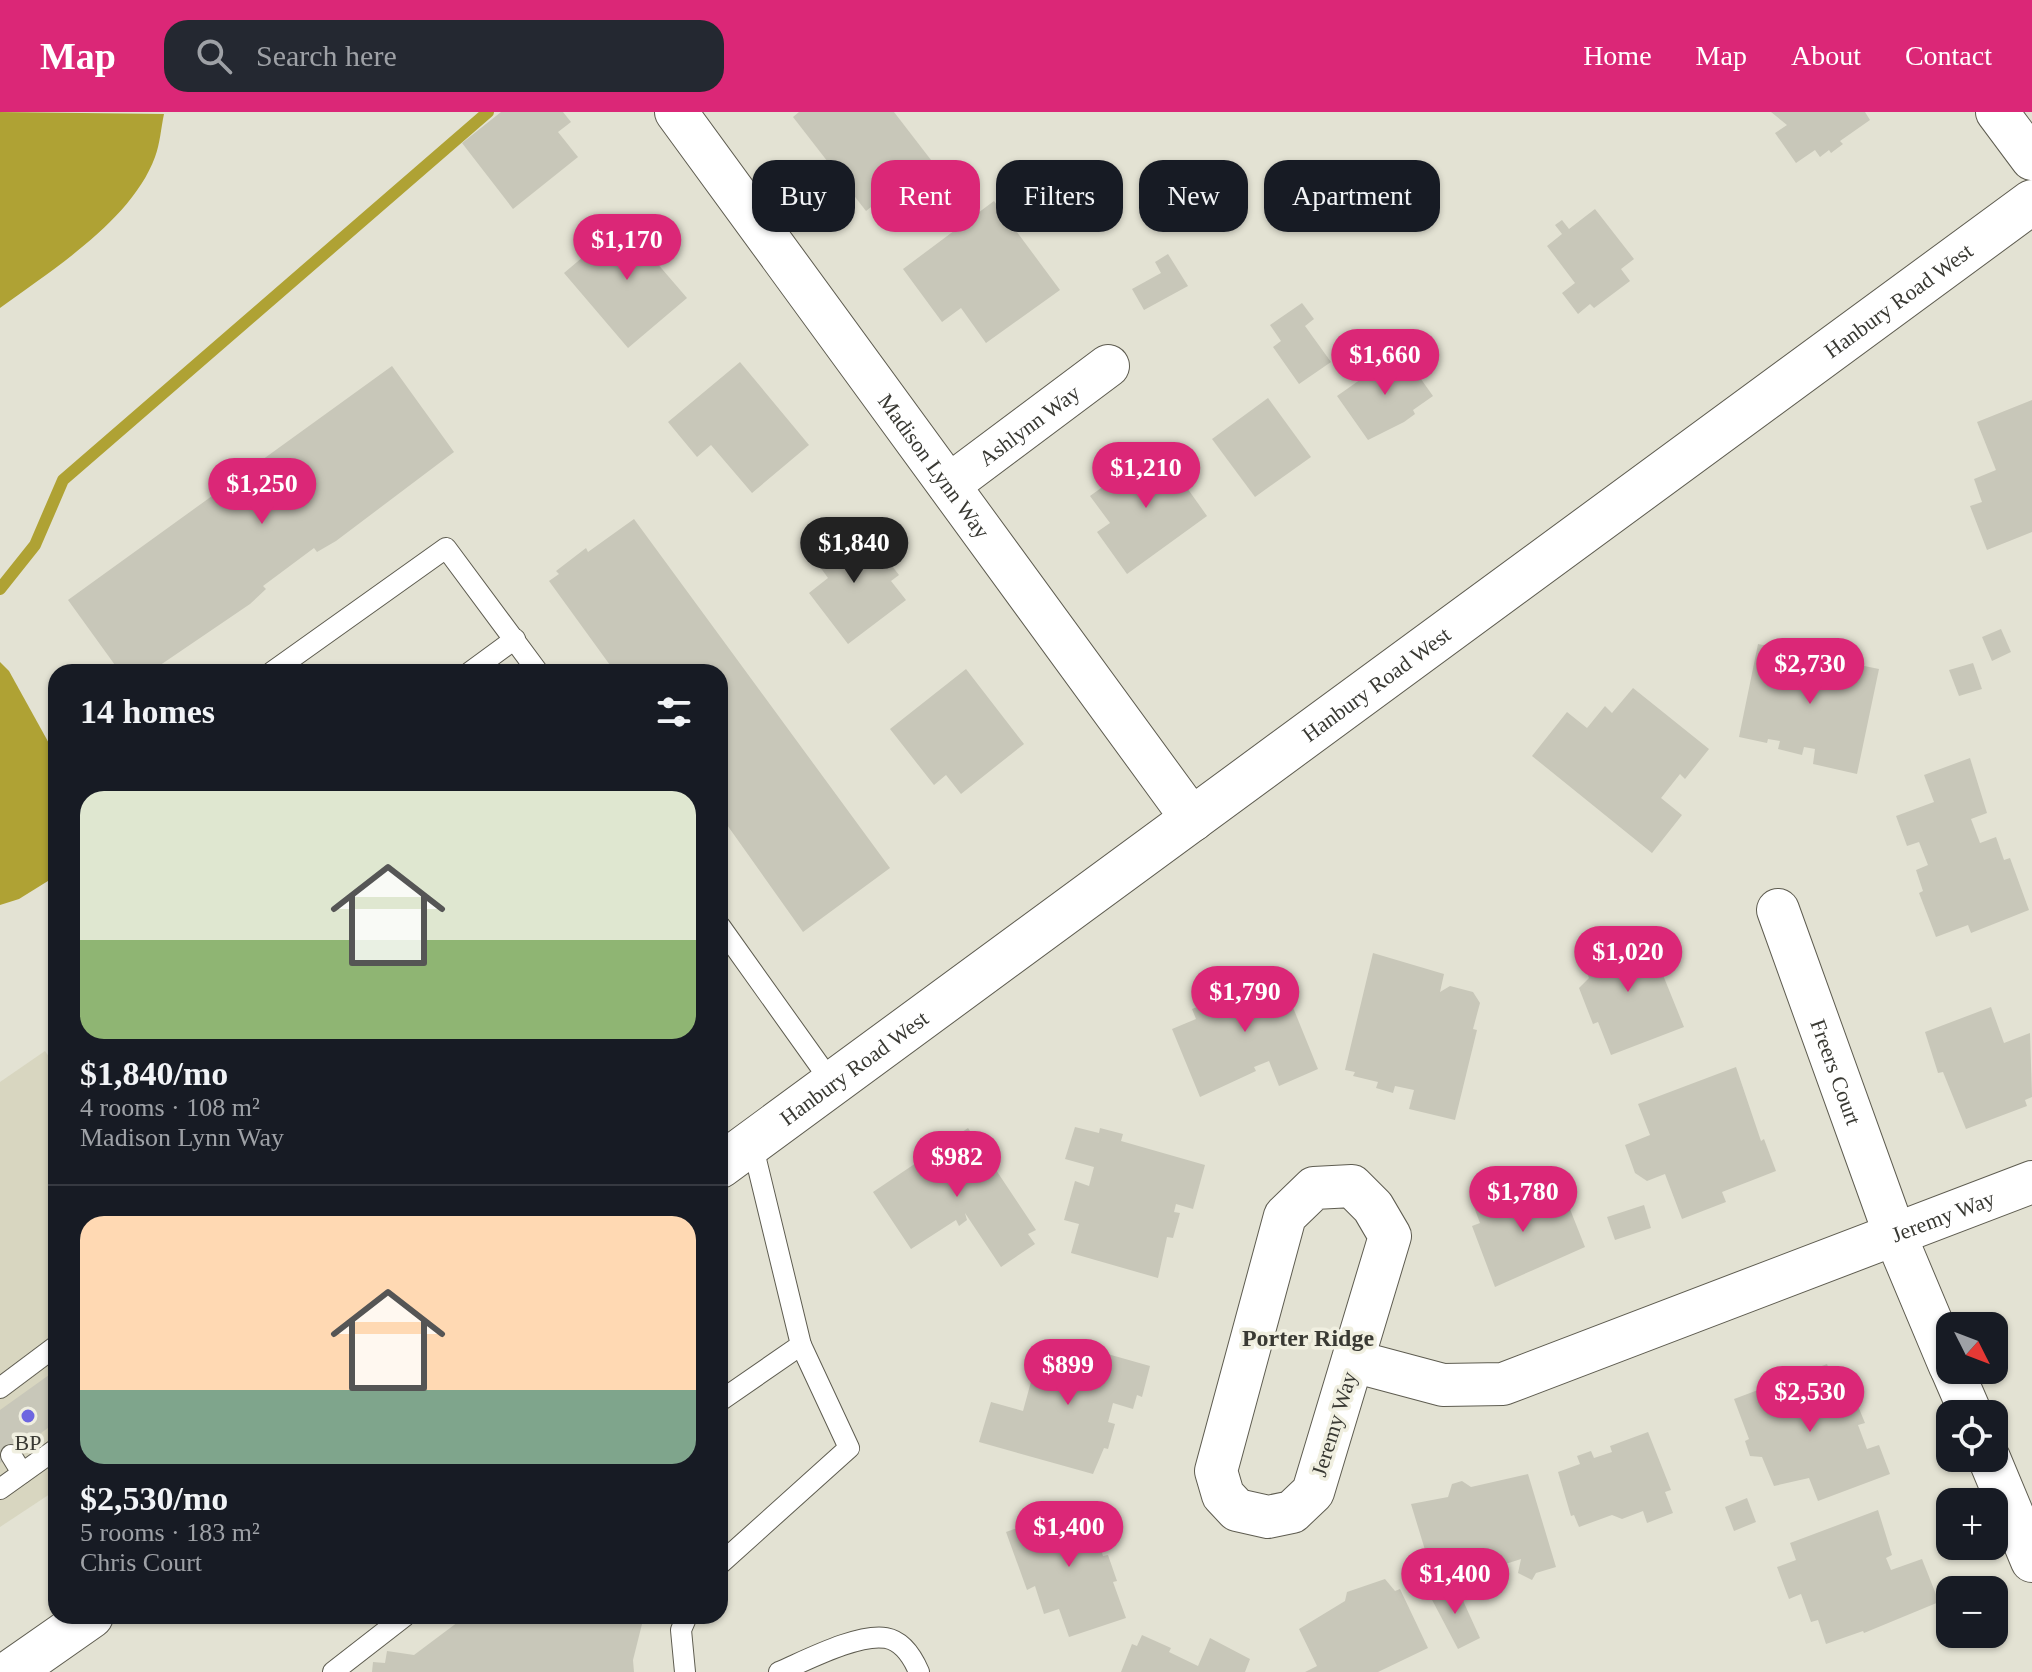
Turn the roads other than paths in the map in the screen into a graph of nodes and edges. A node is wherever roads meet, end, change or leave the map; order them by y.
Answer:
1 (676, 112) edge
2 (1997, 112) edge
3 (2032, 159) edge
4 (2032, 202) edge
5 (1108, 366) dead end
6 (949, 485) junction
7 (515, 639) junction
8 (283, 664) edge
9 (481, 664) edge
10 (532, 664) edge
11 (1193, 820) junction
12 (1778, 910) dead end
13 (728, 937) edge
14 (832, 1083) junction
15 (736, 1154) edge
16 (2032, 1182) edge
17 (1895, 1235) junction
18 (1936, 1332) edge
19 (801, 1345) junction
20 (48, 1356) edge
21 (1353, 1361) junction
22 (0, 1388) edge
23 (728, 1395) edge
24 (48, 1452) edge
25 (1995, 1472) edge
26 (0, 1489) edge
27 (728, 1557) edge
28 (2032, 1561) edge
29 (80, 1624) edge
30 (395, 1624) edge
31 (684, 1624) edge
32 (11, 1672) edge
33 (333, 1672) edge
34 (685, 1672) edge
35 (779, 1672) edge
36 (919, 1672) edge

1 - 6 street, Madison Lynn Way
2 - 3 street
4 - 11 main road, Hanbury Road West
5 - 6 street, Ashlynn Way
6 - 11 street, Madison Lynn Way
7 - 8 lane
7 - 9 lane
7 - 10 lane
11 - 14 main road, Hanbury Road West
12 - 17 street, Freers Court
13 - 14 lane
14 - 15 main road, Hanbury Road West
15 - 19 lane
16 - 17 street, Jeremy Way
17 - 18 street, Freers Court
17 - 21 street, Jeremy Way
19 - 23 lane
19 - 27 lane
20 - 22 lane
21 - 21 street, Jeremy Way
24 - 26 lane
25 - 28 street
29 - 32 main road
30 - 33 lane
31 - 34 lane
35 - 36 lane

